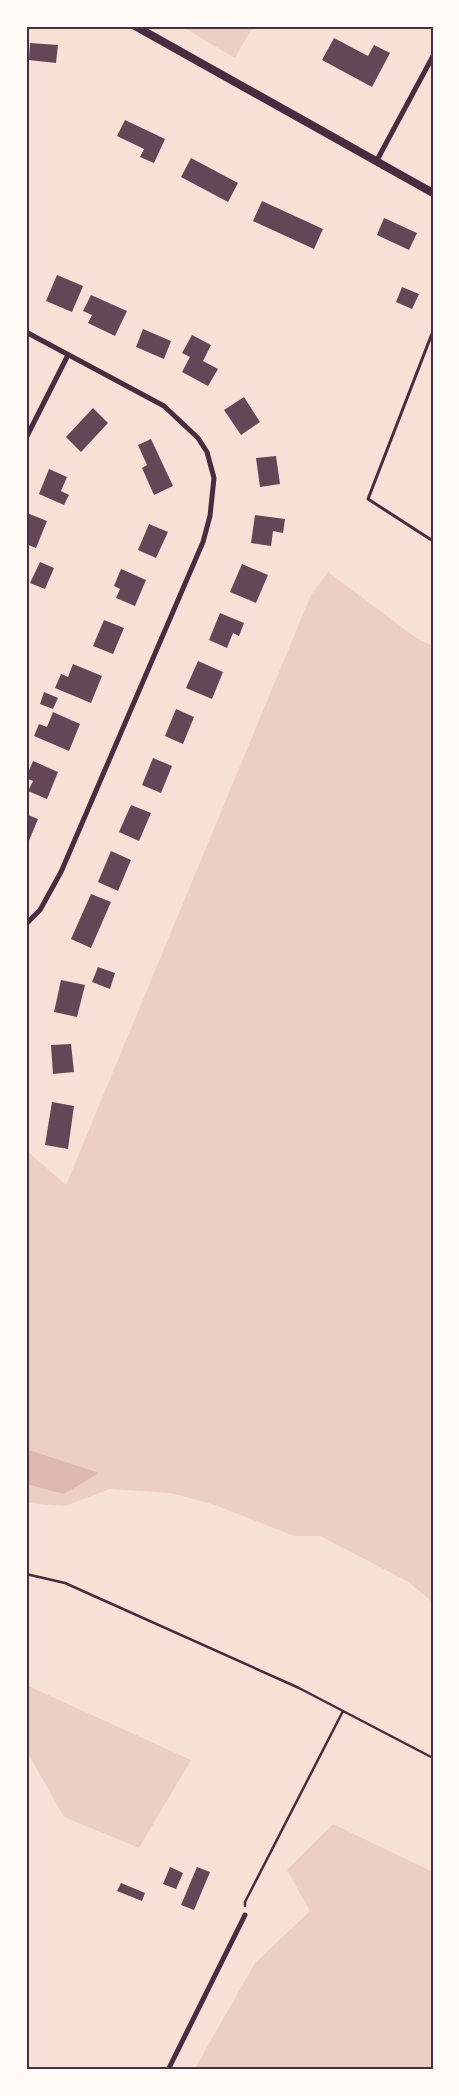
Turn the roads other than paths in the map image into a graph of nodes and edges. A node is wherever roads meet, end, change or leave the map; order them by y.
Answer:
1 (135, 26) edge
2 (433, 56) edge
3 (376, 162) junction
4 (433, 193) edge
5 (433, 331) edge
6 (26, 332) edge
7 (68, 355) junction
8 (26, 438) edge
9 (433, 541) edge
10 (26, 924) edge
11 (245, 1915) road end
12 (168, 2070) edge

1 - 3 street
2 - 3 street
3 - 4 street
5 - 9 lane
6 - 7 street
7 - 8 street
7 - 10 street
11 - 12 street

